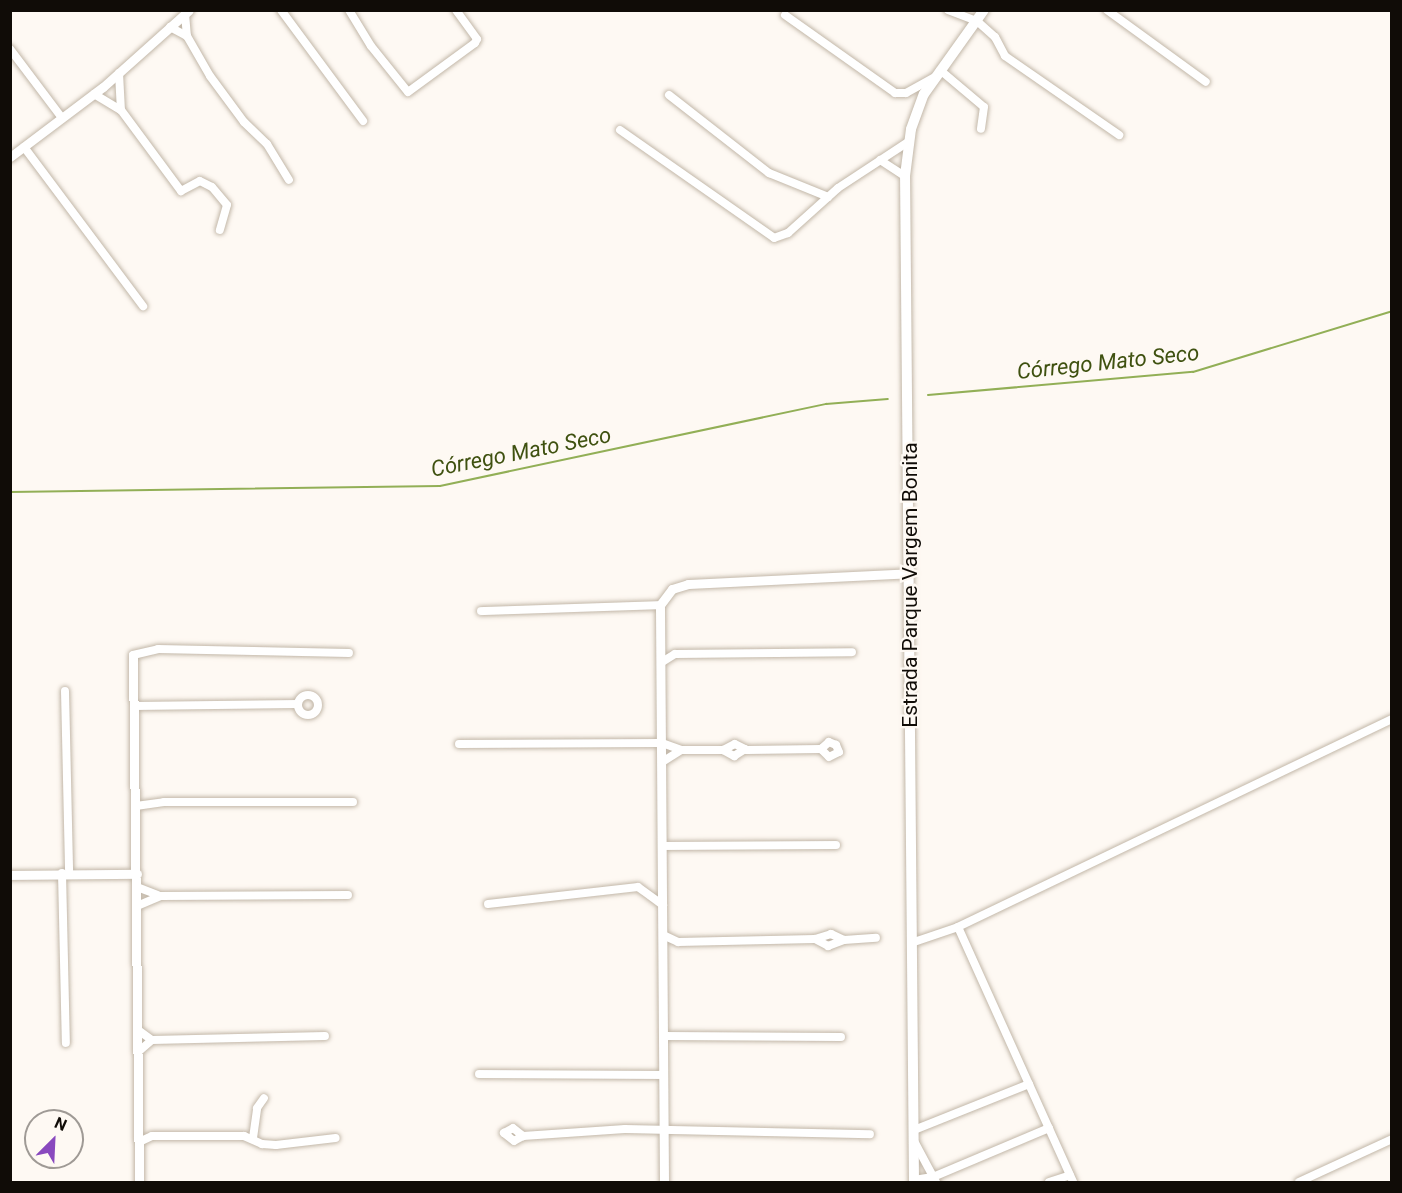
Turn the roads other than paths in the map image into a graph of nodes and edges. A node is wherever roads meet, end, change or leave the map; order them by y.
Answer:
1 (281, 10) edge
2 (350, 10) edge
3 (456, 10) edge
4 (948, 10) edge
5 (984, 10) edge
6 (1107, 10) edge
7 (187, 12) edge
8 (785, 15) dead end
9 (976, 21) junction
10 (170, 27) junction
11 (187, 36) junction
12 (10, 49) edge
13 (118, 73) junction
14 (938, 73) junction
15 (1206, 82) dead end
16 (94, 94) junction
17 (669, 95) dead end
18 (121, 110) junction
19 (62, 118) junction
20 (363, 121) dead end
21 (981, 129) dead end
22 (620, 130) dead end
23 (1119, 135) dead end
24 (908, 142) junction
25 (24, 147) junction
26 (10, 157) edge
27 (880, 160) junction
28 (905, 176) junction
29 (290, 180) dead end
30 (828, 197) junction
31 (220, 230) dead end
32 (143, 306) dead end
33 (910, 573) junction
34 (660, 605) junction
35 (481, 611) dead end
36 (661, 647) junction
37 (852, 652) dead end
38 (349, 653) dead end
39 (675, 654) junction
40 (133, 655) joint
41 (662, 662) junction
42 (65, 691) dead end
43 (298, 704) dead end
44 (134, 706) junction
45 (1392, 719) edge
46 (662, 743) junction
47 (459, 744) dead end
48 (821, 749) dead end
49 (681, 750) junction
50 (662, 762) junction
51 (353, 802) dead end
52 (136, 806) junction
53 (836, 845) dead end
54 (663, 846) junction
55 (65, 873) junction
56 (10, 874) edge
57 (137, 874) junction
58 (662, 885) junction
59 (137, 887) junction
60 (647, 891) junction
61 (160, 896) junction
62 (348, 896) dead end
63 (489, 904) dead end
64 (663, 905) junction
65 (137, 906) junction
66 (957, 927) junction
67 (663, 935) junction
68 (876, 938) dead end
69 (678, 942) junction
70 (914, 942) junction
71 (663, 947) junction
72 (138, 1030) junction
73 (325, 1036) dead end
74 (663, 1036) junction
75 (841, 1037) dead end
76 (152, 1040) junction
77 (66, 1043) dead end
78 (138, 1052) junction
79 (479, 1074) dead end
80 (663, 1075) junction
81 (1029, 1084) junction
82 (264, 1098) dead end
83 (1049, 1128) junction
84 (664, 1129) junction
85 (139, 1130) junction
86 (870, 1134) dead end
87 (914, 1135) junction
88 (152, 1136) junction
89 (523, 1136) dead end
90 (253, 1138) junction
91 (336, 1138) dead end
92 (1392, 1139) edge
93 (139, 1142) junction
94 (1072, 1179) edge
95 (934, 1180) edge
96 (914, 1181) edge
97 (139, 1182) edge
98 (664, 1182) edge
99 (1049, 1182) edge
100 (1299, 1182) edge

1 - 20 street
2 - 3 street
4 - 9 street
5 - 9 main road, Estrada Parque Vargem Bonita
6 - 15 street
7 - 10 street
7 - 11 street
8 - 14 street
9 - 14 main road, Estrada Parque Vargem Bonita
9 - 23 street
10 - 11 street
10 - 13 street
11 - 29 street
12 - 19 street
13 - 16 street
13 - 18 street
14 - 21 street
14 - 24 main road, Estrada Parque Vargem Bonita
16 - 18 street
16 - 19 street
17 - 30 street
18 - 31 street
19 - 25 street
22 - 30 street
24 - 27 street
24 - 28 main road, Estrada Parque Vargem Bonita
25 - 26 street
25 - 32 street
27 - 28 street
27 - 30 street
28 - 33 main road, Estrada Parque Vargem Bonita
33 - 34 street
33 - 70 main road, Estrada Parque Vargem Bonita
34 - 35 street
34 - 36 street
36 - 39 street
36 - 41 street
37 - 39 street
38 - 40 street
39 - 41 street
40 - 44 street
41 - 46 street
42 - 55 street
43 - 44 street
44 - 52 street
45 - 66 street
46 - 47 street
46 - 49 street
46 - 50 street
48 - 49 street
49 - 50 street
50 - 54 street
51 - 52 street
52 - 57 street
53 - 54 street
54 - 58 street
55 - 56 street
55 - 57 street
55 - 77 street
57 - 59 street
58 - 60 street
58 - 64 street
59 - 61 street
59 - 65 street
60 - 63 street
60 - 64 street
61 - 62 street
61 - 65 street
64 - 67 street
65 - 72 street
66 - 70 street
66 - 81 street
67 - 69 street
67 - 71 street
68 - 69 street
69 - 71 street
70 - 87 main road, Estrada Parque Vargem Bonita
71 - 74 street
72 - 76 street
72 - 78 street
73 - 76 street
74 - 75 street
74 - 80 street
76 - 78 street
78 - 85 street
79 - 80 street
80 - 84 street
81 - 83 street
81 - 87 street
82 - 90 street
83 - 94 street
83 - 95 street
84 - 86 street
84 - 89 street
84 - 98 street
85 - 88 street
85 - 93 street
87 - 95 street
87 - 96 main road, Estrada Parque Vargem Bonita
88 - 90 street
88 - 93 street
90 - 91 street
92 - 100 street
93 - 97 street
94 - 99 street
95 - 96 street

